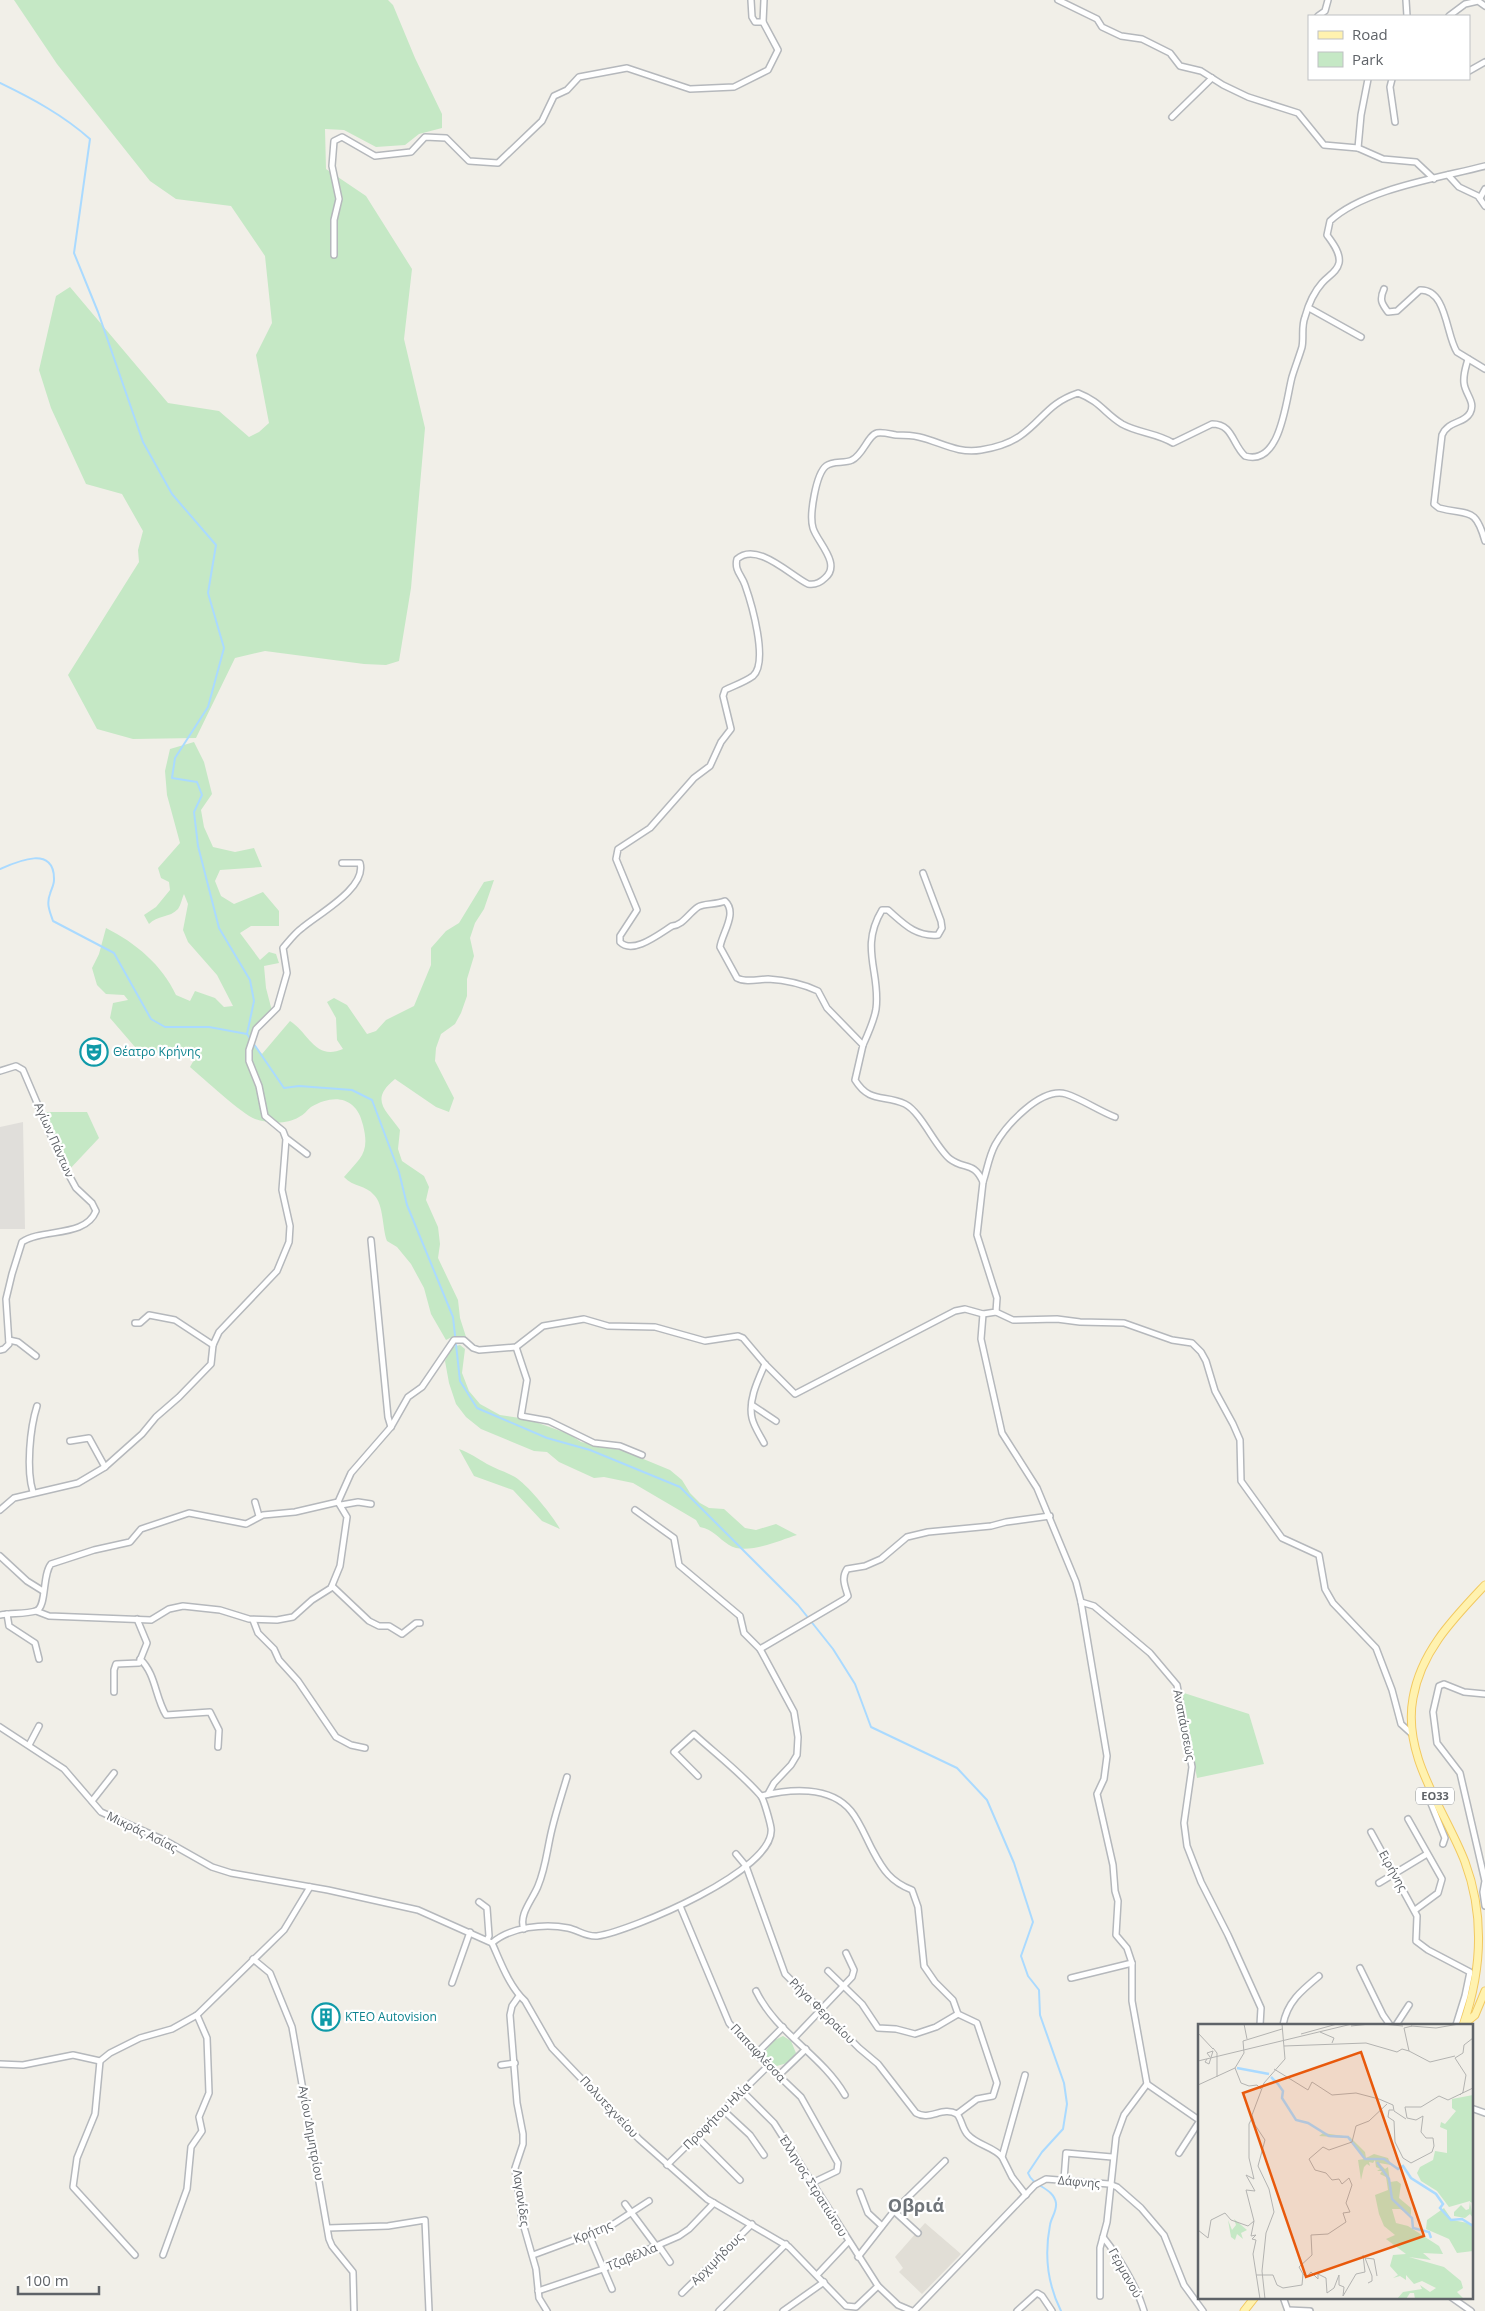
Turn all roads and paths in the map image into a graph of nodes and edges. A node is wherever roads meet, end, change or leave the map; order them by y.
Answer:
1 (751, 0) edge
2 (764, 0) edge
3 (1058, 0) edge
4 (1328, 0) edge
5 (1406, 0) edge
6 (1478, 1) edge
7 (1485, 1) edge
8 (1485, 6) edge
9 (1319, 15) edge
10 (1407, 15) edge
11 (1450, 15) edge
12 (763, 22) junction
13 (1485, 62) edge
14 (1470, 70) edge
15 (1212, 78) junction
16 (1368, 80) edge
17 (1392, 80) edge
18 (1172, 117) dead end
19 (1395, 122) dead end
20 (1358, 148) junction
21 (1485, 166) edge
22 (1448, 175) junction
23 (1434, 179) junction
24 (1485, 189) edge
25 (1480, 198) junction
26 (1485, 206) edge
27 (334, 255) dead end
28 (1384, 289) dead end
29 (1309, 308) junction
30 (1361, 337) dead end
31 (1468, 359) junction
32 (1485, 369) edge
33 (1485, 541) edge
34 (342, 862) dead end
35 (923, 873) dead end
36 (862, 1045) junction
37 (0, 1072) edge
38 (1115, 1118) dead end
39 (286, 1138) junction
40 (308, 1154) dead end
41 (983, 1182) junction
42 (371, 1240) dead end
43 (996, 1312) junction
44 (983, 1314) junction
45 (135, 1323) dead end
46 (9, 1340) junction
47 (213, 1345) junction
48 (516, 1347) junction
49 (0, 1350) edge
50 (36, 1356) dead end
51 (765, 1364) junction
52 (752, 1405) junction
53 (37, 1406) dead end
54 (776, 1422) dead end
55 (391, 1427) junction
56 (70, 1441) dead end
57 (764, 1443) dead end
58 (642, 1456) dead end
59 (105, 1467) junction
60 (33, 1492) junction
61 (255, 1502) dead end
62 (340, 1503) junction
63 (371, 1504) dead end
64 (0, 1510) edge
65 (634, 1510) dead end
66 (259, 1516) junction
67 (1050, 1516) junction
68 (0, 1556) edge
69 (1485, 1584) edge
70 (332, 1586) junction
71 (43, 1591) junction
72 (1082, 1602) junction
73 (36, 1611) junction
74 (7, 1614) junction
75 (0, 1615) edge
76 (137, 1619) junction
77 (253, 1620) junction
78 (420, 1623) dead end
79 (760, 1649) junction
80 (38, 1659) dead end
81 (140, 1659) junction
82 (114, 1692) dead end
83 (1485, 1694) edge
84 (39, 1726) dead end
85 (0, 1727) edge
86 (1412, 1734) junction
87 (29, 1745) junction
88 (218, 1747) dead end
89 (365, 1748) dead end
90 (114, 1772) dead end
91 (698, 1776) dead end
92 (567, 1777) dead end
93 (1433, 1793) junction
94 (768, 1794) junction
95 (761, 1796) junction
96 (92, 1801) junction
97 (1408, 1819) dead end
98 (1371, 1832) dead end
99 (1443, 1844) dead end
100 (736, 1854) dead end
101 (1427, 1854) junction
102 (746, 1866) junction
103 (1395, 1873) junction
104 (1379, 1883) dead end
105 (310, 1887) junction
106 (479, 1902) dead end
107 (680, 1906) junction
108 (1485, 1906) edge
109 (1415, 1910) junction
110 (524, 1929) junction
111 (470, 1932) junction
112 (1483, 1936) edge
113 (490, 1942) junction
114 (846, 1953) dead end
115 (253, 1959) junction
116 (1132, 1963) junction
117 (1360, 1968) dead end
118 (828, 1971) dead end
119 (1320, 1976) dead end
120 (1071, 1978) dead end
121 (452, 1983) dead end
122 (844, 1986) junction
123 (756, 1991) dead end
124 (1485, 1991) edge
125 (520, 1996) junction
126 (1409, 2005) dead end
127 (821, 2011) junction
128 (958, 2014) junction
129 (197, 2015) junction
130 (1260, 2024) edge
131 (1283, 2024) edge
132 (1389, 2024) edge
133 (1397, 2024) edge
134 (1461, 2024) edge
135 (1461, 2024) edge
136 (1462, 2024) edge
137 (783, 2027) junction
138 (794, 2038) junction
139 (806, 2049) junction
140 (756, 2054) junction
141 (100, 2061) junction
142 (515, 2063) junction
143 (0, 2064) edge
144 (501, 2065) dead end
145 (768, 2066) junction
146 (1025, 2075) dead end
147 (778, 2076) junction
148 (1147, 2084) junction
149 (742, 2091) junction
150 (845, 2095) dead end
151 (1472, 2108) edge
152 (723, 2110) junction
153 (1485, 2113) edge
154 (957, 2114) junction
155 (1198, 2120) edge
156 (1198, 2123) edge
157 (696, 2136) junction
158 (1179, 2153) dead end
159 (764, 2155) dead end
160 (1002, 2157) junction
161 (1112, 2157) junction
162 (945, 2161) dead end
163 (666, 2166) junction
164 (740, 2180) dead end
165 (1064, 2180) junction
166 (812, 2183) junction
167 (1109, 2184) junction
168 (860, 2192) dead end
169 (1026, 2195) junction
170 (648, 2201) dead end
171 (714, 2203) junction
172 (625, 2204) dead end
173 (894, 2211) junction
174 (632, 2213) junction
175 (752, 2224) junction
176 (882, 2226) junction
177 (328, 2228) junction
178 (918, 2233) dead end
179 (590, 2235) junction
180 (1104, 2237) junction
181 (848, 2242) junction
182 (786, 2244) junction
183 (658, 2246) junction
184 (135, 2255) dead end
185 (163, 2255) dead end
186 (533, 2255) junction
187 (858, 2257) junction
188 (670, 2262) dead end
189 (604, 2269) junction
190 (817, 2275) junction
191 (824, 2282) junction
192 (878, 2286) junction
193 (612, 2289) dead end
194 (538, 2291) junction
195 (682, 2293) dead end
196 (1100, 2296) dead end
197 (1254, 2298) edge
198 (1283, 2298) edge
199 (1452, 2298) edge
200 (785, 2310) edge
201 (1288, 2310) edge
202 (354, 2311) edge
203 (429, 2311) edge
204 (547, 2311) edge
205 (719, 2311) edge
206 (913, 2311) edge
207 (1017, 2311) edge
208 (1052, 2311) edge
209 (1144, 2311) edge
210 (1203, 2311) edge
211 (1244, 2311) edge
212 (1310, 2311) edge
213 (1471, 2311) edge

1 - 12 street
2 - 12 street
3 - 15 street
4 - 9 street
5 - 10 street
6 - 7 street
6 - 8 street
6 - 11 street
12 - 27 street
13 - 14 street
15 - 18 street
15 - 20 street
16 - 20 street
17 - 19 street
20 - 23 street
21 - 22 street
22 - 23 street
22 - 25 street
23 - 29 street
24 - 25 street
25 - 26 street
28 - 31 street
29 - 30 street
29 - 36 street
31 - 32 street
31 - 33 street
34 - 39 street
35 - 36 street
36 - 41 street
37 - 46 street, Αγίων Πάντων
38 - 41 street
39 - 40 street
39 - 47 street
41 - 43 street
42 - 55 street
43 - 44 street
43 - 86 street
44 - 51 street
44 - 67 street
45 - 47 street
46 - 49 street
46 - 50 street
47 - 59 street
48 - 51 street
48 - 55 street
48 - 58 street
51 - 52 street
52 - 54 street
52 - 57 street
53 - 60 street
55 - 62 street
56 - 59 street
59 - 60 street
60 - 64 street
61 - 66 street
62 - 63 street
62 - 66 street
62 - 70 street
65 - 79 street
66 - 71 street
67 - 72 street
67 - 79 street
68 - 71 street
69 - 86 main road, ΕΟ33
70 - 77 street
70 - 78 street
71 - 73 street
72 - 116 street
72 - 130 street, Αναπάυσεως
73 - 74 street
73 - 76 street
74 - 75 street
74 - 80 street
76 - 77 street
76 - 81 street
77 - 89 street
79 - 94 street
81 - 82 street
81 - 88 street
83 - 108 street
84 - 87 street
85 - 87 street, Μικράς Ασίας
86 - 93 main road, ΕΟ33
87 - 96 street, Μικράς Ασίας
90 - 96 street
91 - 95 street
92 - 110 street
93 - 99 street
93 - 112 main road, ΕΟ33
94 - 95 street
94 - 128 street
95 - 102 street
96 - 105 street, Μικράς Ασίας
97 - 101 street
98 - 103 street, Ειρήνης
100 - 102 street, Ρήγα Φερραίου
101 - 103 street
101 - 109 street
102 - 107 street
102 - 127 street, Ρήγα Φερραίου
103 - 104 street
103 - 109 street, Ειρήνης
105 - 111 street
105 - 115 street
106 - 113 street
107 - 110 street
107 - 140 street, Παπαφλέσσα
109 - 135 street
110 - 113 street
111 - 113 street
111 - 121 street
112 - 134 main road, ΕΟ33
113 - 125 street, Πολυτεχνείου
114 - 122 street
115 - 129 street
115 - 177 street, Αγίου Δημητρίου
116 - 120 street
116 - 148 street
117 - 132 street
118 - 122 street
119 - 131 street
122 - 127 street
122 - 128 street
123 - 137 street
124 - 136 main road
125 - 142 street, Λαγανίδες
125 - 163 street, Πολυτεχνείου
126 - 133 street
127 - 138 street
127 - 154 street, Ρήγα Φερραίου
128 - 154 street
129 - 141 street
129 - 185 street
137 - 138 street
137 - 140 street
138 - 139 street
139 - 147 street
139 - 150 street
140 - 145 street, Παπαφλέσσα
141 - 143 street
141 - 184 street
142 - 144 street
142 - 186 street, Λαγανίδες
145 - 147 street, Παπαφλέσσα
145 - 149 street, Προφήτου Ηλία
146 - 160 street
147 - 166 street, Παπαφλέσσα
148 - 155 street
148 - 161 street
149 - 152 street, Προφήτου Ηλία
149 - 166 street, Έλληνος Στρατιώτου
151 - 153 street
152 - 157 street, Προφήτου Ηλία
152 - 159 street
154 - 160 street
156 - 158 street
157 - 163 street, Προφήτου Ηλία
157 - 164 street
160 - 169 street
161 - 165 street
161 - 167 street
162 - 173 street
163 - 171 street, Πολυτεχνείου
165 - 167 street, Δάφνης
165 - 169 street, Δάφνης
166 - 181 street, Έλληνος Στρατιώτου
167 - 180 street
167 - 210 street
168 - 176 street
169 - 206 street, Δάφνης
170 - 174 street, Κρήτης
171 - 175 street, Πολυτεχνείου
171 - 183 street, Τζαβέλλα
172 - 174 street
173 - 176 street
173 - 178 street
174 - 179 street, Κρήτης
174 - 183 street
175 - 182 street, Πολυτεχνείου
175 - 195 street, Αρχιμήδους
176 - 187 street
177 - 202 street, Αγίου Δημητρίου
177 - 203 street
179 - 186 street, Κρήτης
179 - 189 street
180 - 196 street
180 - 209 street, Γερμανού
181 - 187 street, Έλληνος Στρατιώτου
181 - 190 street
182 - 190 street, Πολυτεχνείου
182 - 205 street
183 - 188 street
183 - 189 street, Τζαβέλλα
186 - 194 street, Λαγανίδες
187 - 192 street, Έλληνος Στρατιώτου
189 - 193 street
189 - 194 street, Τζαβέλλα
190 - 191 street, Πολυτεχνείου
191 - 192 street, Πολυτεχνείου
191 - 200 street
192 - 206 street
194 - 204 street, Λαγανίδες
197 - 211 main road
198 - 201 street
199 - 213 street
201 - 212 street
207 - 208 street

